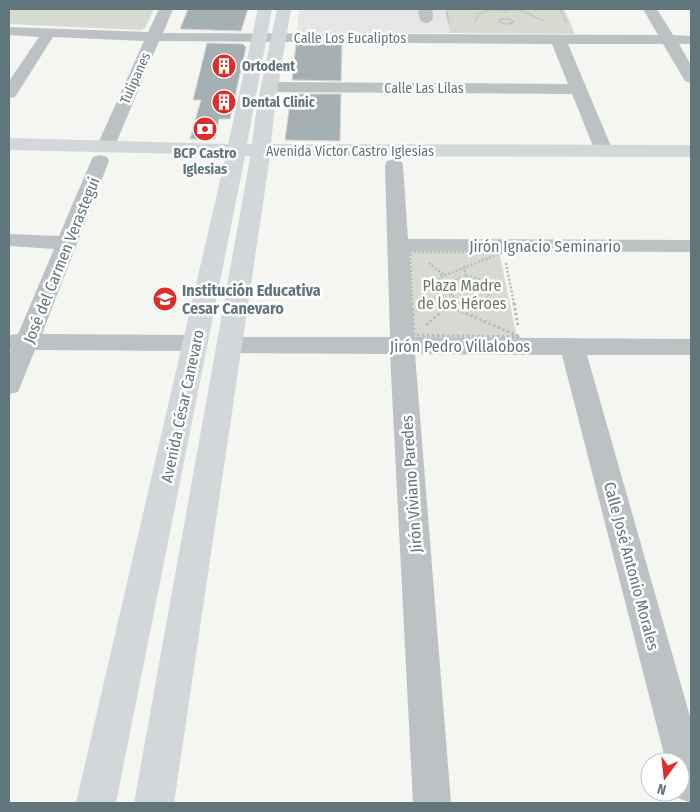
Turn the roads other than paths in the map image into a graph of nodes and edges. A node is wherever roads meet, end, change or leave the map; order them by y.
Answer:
1 (166, 9) edge
2 (265, 9) edge
3 (284, 9) edge
4 (650, 9) edge
5 (9, 32) edge
6 (48, 34) junction
7 (154, 37) junction
8 (269, 38) junction
9 (558, 39) junction
10 (670, 40) junction
11 (691, 40) edge
12 (691, 78) edge
13 (11, 84) edge
14 (270, 87) junction
15 (578, 89) junction
16 (9, 144) edge
17 (604, 151) junction
18 (691, 152) edge
19 (103, 155) junction
20 (248, 157) junction
21 (9, 158) edge
22 (394, 165) junction
23 (691, 166) edge
24 (9, 240) edge
25 (68, 243) junction
26 (398, 245) junction
27 (691, 246) edge
28 (18, 342) edge
29 (196, 343) junction
30 (229, 345) junction
31 (402, 346) junction
32 (572, 346) junction
33 (691, 347) edge
34 (9, 385) edge
35 (691, 785) edge
36 (96, 803) edge
37 (154, 803) edge
38 (432, 803) edge

1 - 7 street, Tulipanes
2 - 8 main road, Avenida César Canevaro
3 - 8 main road, Avenida César Canevaro
4 - 10 street
5 - 6 street, Calle Los Eucaliptos
6 - 7 street, Calle Los Eucaliptos
6 - 13 street
7 - 8 street, Calle Los Eucaliptos
7 - 19 street, Tulipanes
8 - 9 street, Calle Los Eucaliptos
8 - 14 main road, Avenida César Canevaro
8 - 20 main road, Avenida César Canevaro
9 - 10 street, Calle Los Eucaliptos
9 - 15 street
10 - 11 street, Calle Los Eucaliptos
10 - 12 street
14 - 15 street, Calle Las Lilas
14 - 20 main road, Avenida César Canevaro
15 - 17 street
16 - 19 main road, Avenida Victor Castro Iglesias
17 - 18 main road, Avenida Victor Castro Iglesias
17 - 20 main road, Avenida Victor Castro Iglesias
19 - 20 main road, Avenida Victor Castro Iglesias
19 - 21 main road, Avenida Victor Castro Iglesias
19 - 25 street, José del Carmen Verastegui
20 - 22 main road, Avenida Victor Castro Iglesias
20 - 29 main road, Avenida César Canevaro
20 - 30 main road, Avenida César Canevaro
22 - 23 main road, Avenida Victor Castro Iglesias
22 - 26 street, Jirón Viviano Paredes
24 - 25 street
25 - 28 street, José del Carmen Verastegui
26 - 27 street, Jirón Ignacio Seminario
26 - 31 street, Jirón Viviano Paredes
28 - 29 street
28 - 34 street, José del Carmen Verastegui
29 - 36 main road, Avenida César Canevaro
30 - 31 street, Jirón Pedro Villalobos
30 - 37 main road, Avenida César Canevaro
31 - 32 street, Jirón Pedro Villalobos
31 - 38 street, Jirón Viviano Paredes
32 - 33 street, Jirón Pedro Villalobos
32 - 35 street, Calle José Antonio Morales

